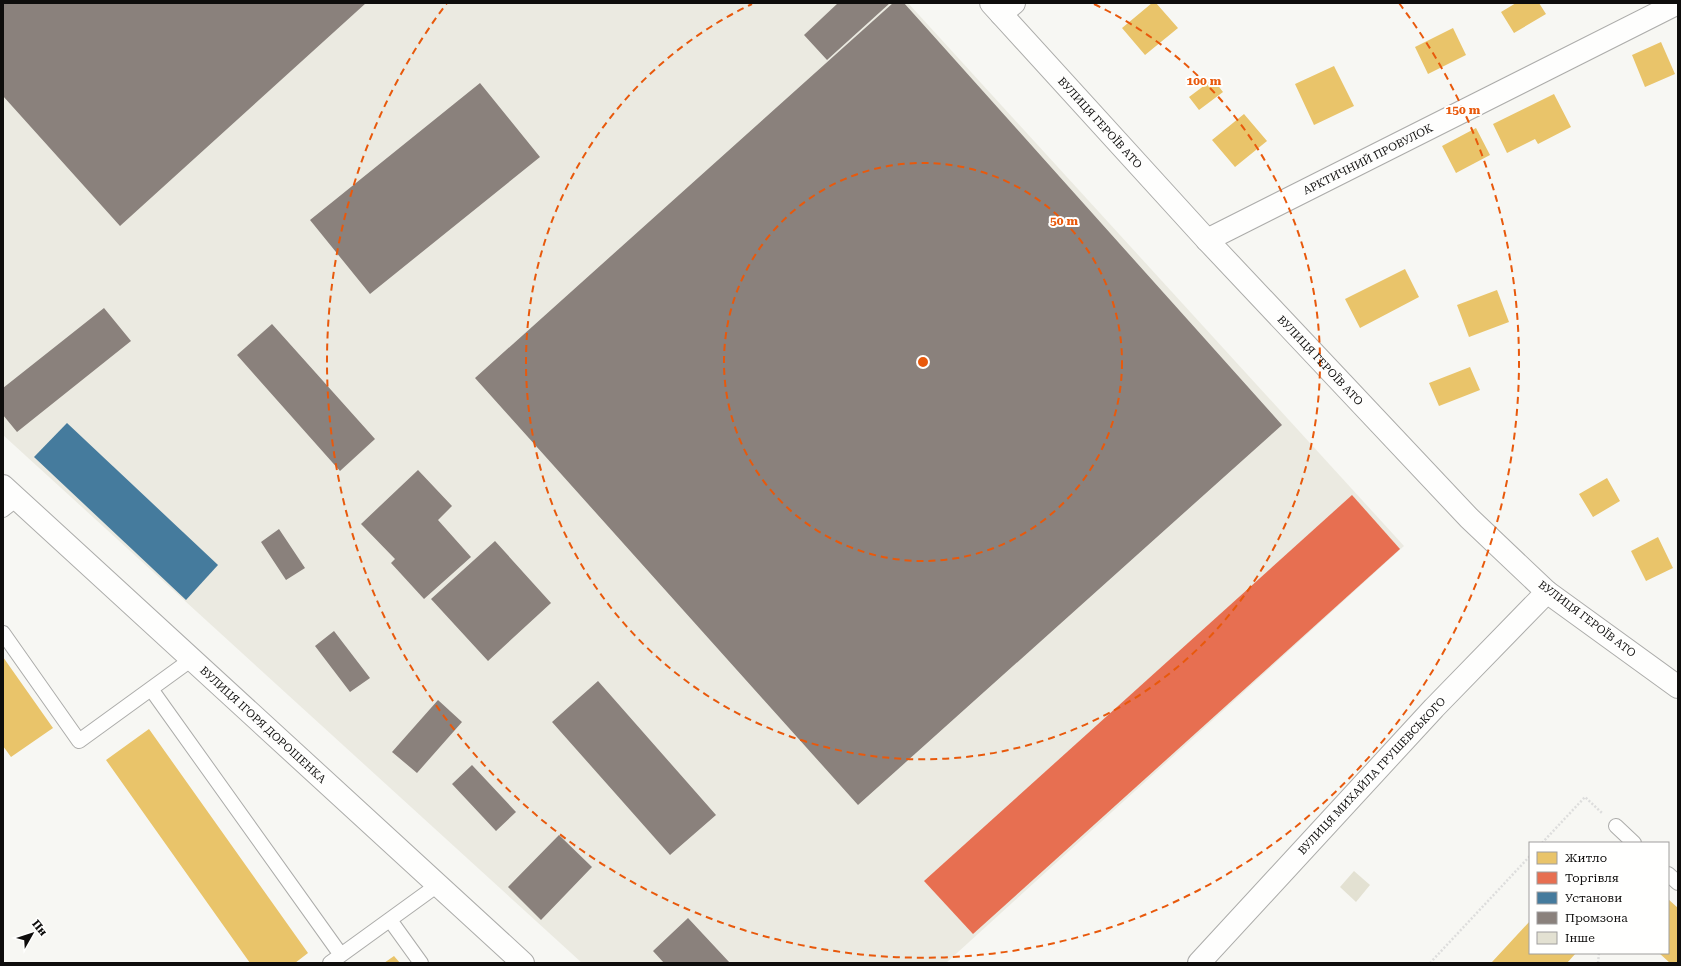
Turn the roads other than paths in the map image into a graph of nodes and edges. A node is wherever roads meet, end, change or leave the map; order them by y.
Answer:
1 (1678, 3) edge
2 (1002, 7) edge
3 (1207, 240) junction
4 (8, 498) edge
5 (1547, 592) junction
6 (3, 633) edge
7 (192, 659) junction
8 (1678, 687) edge
9 (151, 688) junction
10 (1616, 826) dead end
11 (1633, 842) edge
12 (1669, 875) edge
13 (439, 884) junction
14 (1678, 884) edge
15 (390, 920) junction
16 (336, 959) edge
17 (420, 963) edge
18 (523, 963) edge
19 (1200, 963) edge

1 - 3 street, АРКТИЧНИЙ ПРОВУЛОК
2 - 3 street, ВУЛИЦЯ ГЕРОЇВ АТО
3 - 5 street, ВУЛИЦЯ ГЕРОЇВ АТО
4 - 7 street, ВУЛИЦЯ ІГОРЯ ДОРОШЕНКА
5 - 8 street, ВУЛИЦЯ ГЕРОЇВ АТО
5 - 19 street, ВУЛИЦЯ МИХАЙЛА ГРУШЕВСЬКОГО
6 - 9 lane
7 - 9 lane
7 - 13 street, ВУЛИЦЯ ІГОРЯ ДОРОШЕНКА
9 - 16 lane
10 - 11 lane
12 - 14 lane
13 - 15 lane
13 - 18 street, ВУЛИЦЯ ІГОРЯ ДОРОШЕНКА
15 - 16 lane
15 - 17 lane

